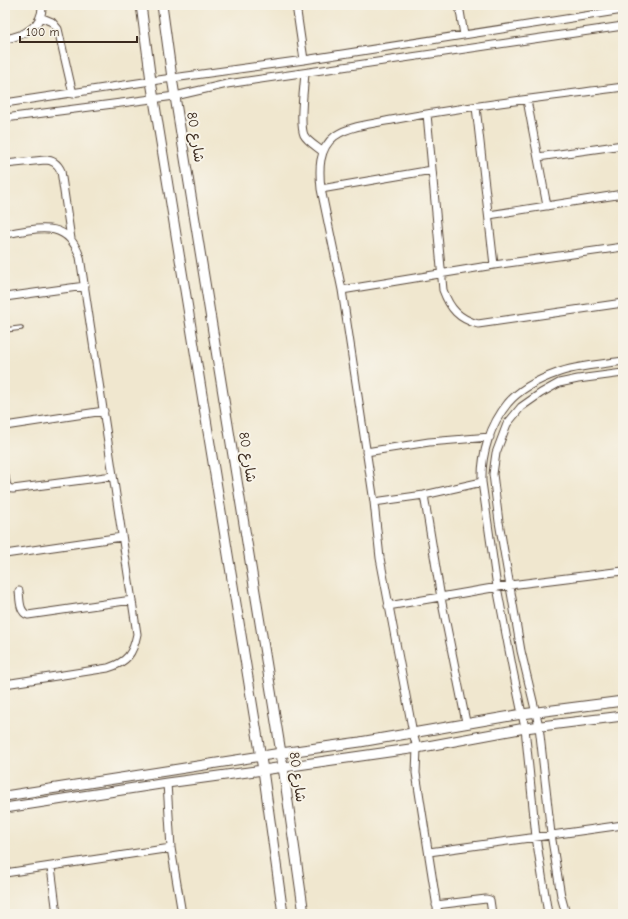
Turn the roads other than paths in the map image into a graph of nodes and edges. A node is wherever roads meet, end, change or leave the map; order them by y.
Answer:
1 (42, 5) edge
2 (141, 5) edge
3 (162, 5) edge
4 (296, 5) edge
5 (459, 5) edge
6 (620, 8) edge
7 (40, 17) junction
8 (623, 26) edge
9 (464, 35) junction
10 (5, 39) edge
11 (304, 60) junction
12 (305, 73) junction
13 (172, 78) junction
14 (151, 81) junction
15 (623, 87) edge
16 (72, 94) junction
17 (175, 96) junction
18 (155, 99) junction
19 (527, 100) junction
20 (5, 103) edge
21 (476, 107) junction
22 (427, 114) junction
23 (5, 118) edge
24 (623, 145) edge
25 (323, 152) junction
26 (538, 157) junction
27 (5, 164) edge
28 (432, 170) junction
29 (321, 189) junction
30 (623, 194) edge
31 (547, 206) junction
32 (489, 215) junction
33 (5, 234) edge
34 (71, 239) junction
35 (623, 247) edge
36 (494, 265) junction
37 (442, 274) junction
38 (85, 286) junction
39 (342, 290) junction
40 (5, 297) edge
41 (623, 303) edge
42 (21, 328) dead end
43 (5, 330) edge
44 (623, 361) edge
45 (623, 373) edge
46 (104, 411) junction
47 (5, 426) edge
48 (490, 437) junction
49 (366, 452) junction
50 (5, 476) edge
51 (113, 476) junction
52 (482, 482) junction
53 (424, 495) junction
54 (374, 502) junction
55 (122, 538) junction
56 (5, 554) edge
57 (623, 571) edge
58 (510, 585) junction
59 (497, 587) junction
60 (19, 591) dead end
61 (441, 598) junction
62 (132, 600) junction
63 (388, 606) junction
64 (5, 684) edge
65 (623, 701) edge
66 (535, 712) junction
67 (522, 714) junction
68 (623, 716) edge
69 (466, 722) junction
70 (539, 726) junction
71 (525, 728) junction
72 (413, 733) junction
73 (417, 748) junction
74 (281, 753) junction
75 (261, 756) junction
76 (282, 767) junction
77 (263, 770) junction
78 (167, 783) junction
79 (5, 796) edge
80 (5, 808) edge
81 (623, 825) edge
82 (551, 834) junction
83 (536, 837) junction
84 (171, 848) junction
85 (429, 852) junction
86 (51, 867) junction
87 (5, 873) edge
88 (436, 905) junction
89 (57, 914) edge
90 (182, 914) edge
91 (283, 914) edge
92 (304, 914) edge
93 (438, 914) edge
94 (492, 914) edge
95 (548, 914) edge
96 (566, 914) edge

1 - 7 street
2 - 14 street
3 - 13 street, شارع 80
4 - 11 street
5 - 9 street
6 - 9 street
7 - 10 street
7 - 16 street
8 - 12 street
9 - 11 street
11 - 13 street
12 - 17 street
12 - 25 street
13 - 14 street
13 - 17 street, شارع 80
14 - 16 street
14 - 18 street
15 - 19 street
16 - 20 street
17 - 18 street
17 - 74 street, شارع 80
18 - 23 street
18 - 75 street
19 - 21 street
19 - 26 street
21 - 22 street
21 - 32 street
22 - 25 street
22 - 28 street
24 - 26 street
25 - 29 street
26 - 31 street
27 - 34 street
28 - 29 street
28 - 37 street
29 - 39 street
30 - 31 street
31 - 32 street
32 - 36 street
33 - 34 street
34 - 38 street
35 - 36 street
36 - 37 street
37 - 39 street
37 - 41 street
38 - 40 street
38 - 46 street
39 - 49 street
42 - 43 lane
44 - 48 street
45 - 58 street
46 - 47 street
46 - 51 street
48 - 49 street
48 - 52 street
49 - 54 street
50 - 51 street
51 - 55 street
52 - 53 street
52 - 59 street
53 - 54 street
53 - 61 street
54 - 63 street
55 - 56 street
55 - 62 street
57 - 58 street
58 - 59 street
58 - 66 street
59 - 61 street
59 - 67 street
60 - 62 street
61 - 63 street
61 - 69 street
62 - 64 street
63 - 72 street
65 - 66 street
66 - 67 street
66 - 70 street
67 - 69 street
67 - 71 street
68 - 70 street
69 - 72 street
70 - 71 street
70 - 82 street
71 - 73 street
71 - 83 street
72 - 73 street
72 - 74 street
73 - 76 street
73 - 85 street
74 - 75 street
74 - 76 street, شارع 80
75 - 77 street
75 - 79 street
76 - 77 street
76 - 92 street, شارع 80
77 - 78 street
77 - 91 street
78 - 80 street
78 - 84 street
81 - 82 street
82 - 83 street
82 - 96 street
83 - 85 street
83 - 95 street
84 - 86 street
84 - 90 street
85 - 88 street
86 - 87 street
86 - 89 street
88 - 93 street
88 - 94 street

